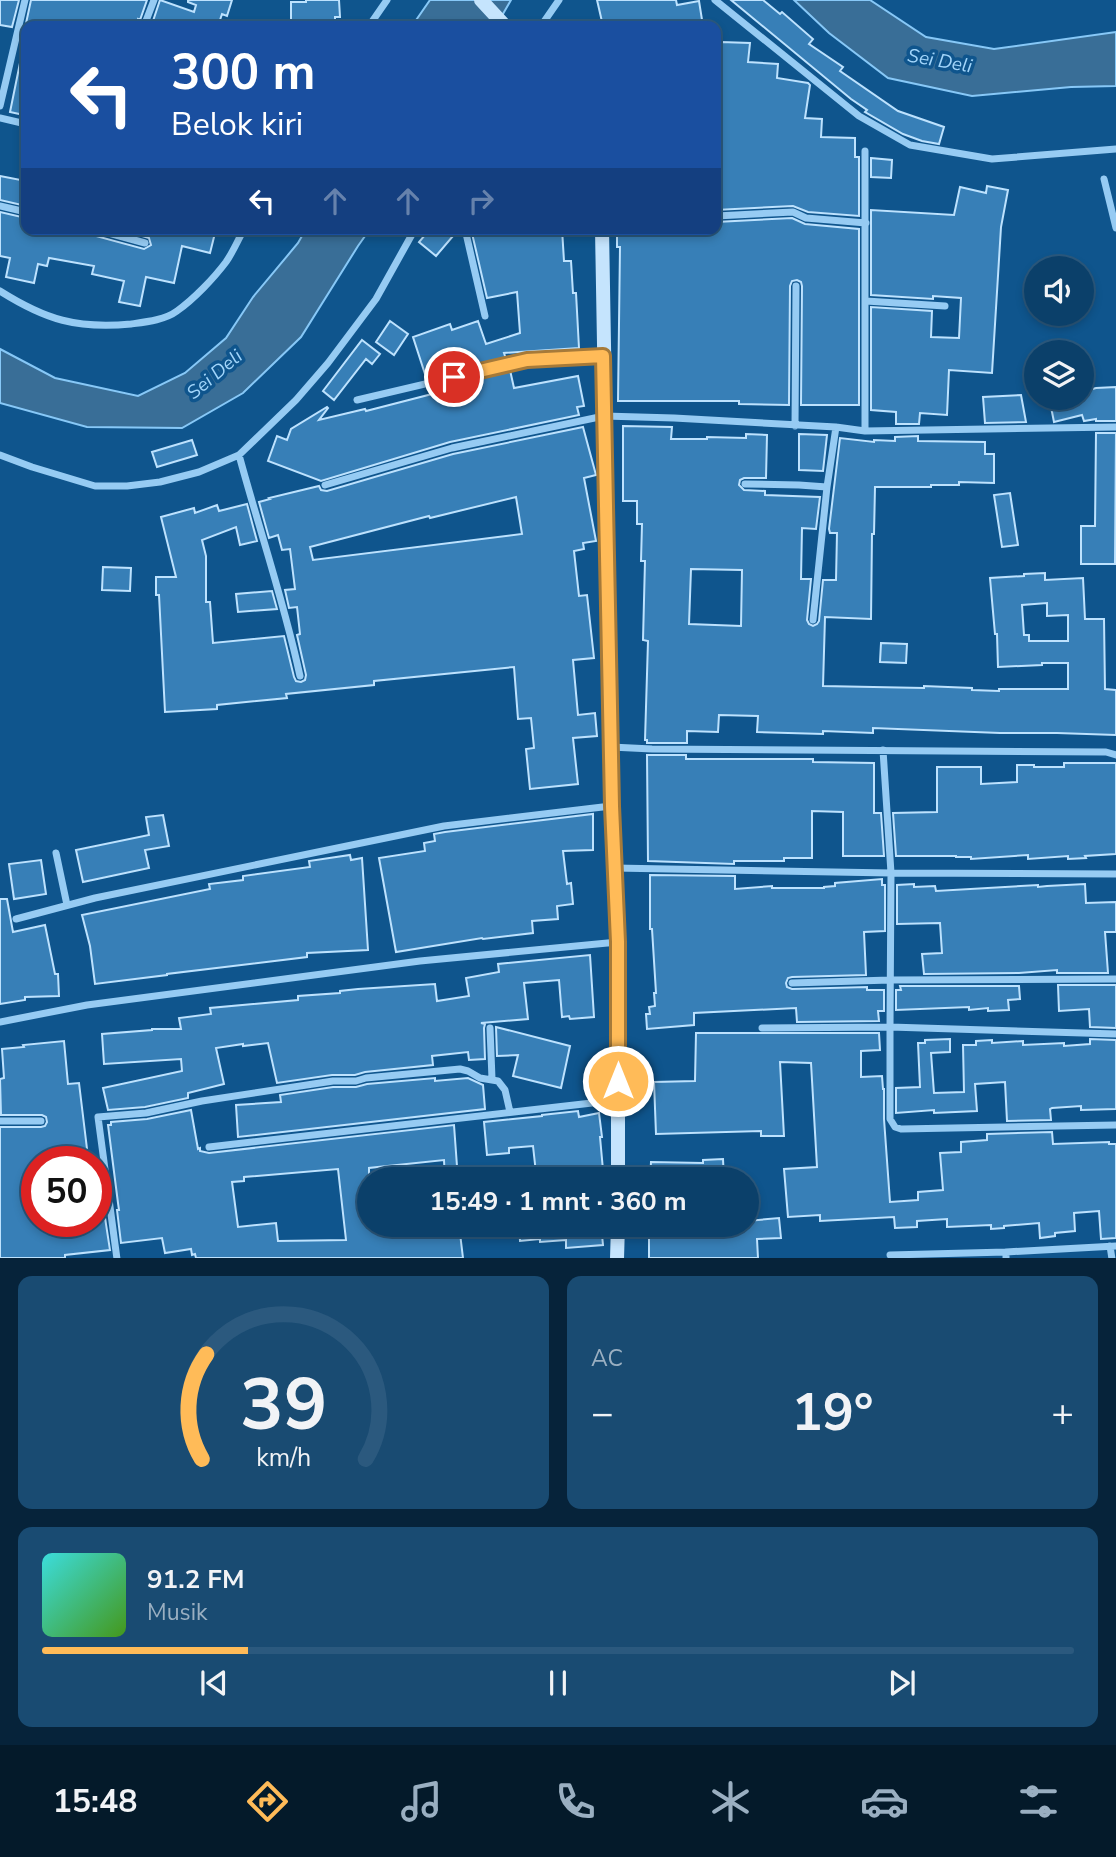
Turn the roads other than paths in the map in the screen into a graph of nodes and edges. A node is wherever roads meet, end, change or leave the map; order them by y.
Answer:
1 (25, 0) edge
2 (154, 0) edge
3 (387, 0) edge
4 (481, 0) edge
5 (559, 0) edge
6 (715, 0) edge
7 (146, 21) edge
8 (372, 21) edge
9 (500, 21) edge
10 (544, 21) edge
11 (0, 106) edge
12 (0, 118) edge
13 (21, 123) edge
14 (1116, 149) edge
15 (865, 151) dead end
16 (1104, 179) dead end
17 (0, 206) edge
18 (21, 211) edge
19 (721, 216) edge
20 (866, 223) junction
21 (1116, 228) edge
22 (115, 235) edge
23 (241, 235) edge
24 (412, 235) edge
25 (465, 235) edge
26 (602, 235) edge
27 (145, 243) dead end
28 (796, 286) dead end
29 (0, 291) edge
30 (866, 301) junction
31 (945, 306) dead end
32 (485, 316) dead end
33 (603, 356) junction
34 (357, 400) dead end
35 (604, 416) junction
36 (795, 426) junction
37 (836, 427) junction
38 (1116, 427) edge
39 (866, 430) junction
40 (0, 455) edge
41 (239, 455) junction
42 (745, 484) dead end
43 (325, 485) dead end
44 (827, 487) junction
45 (813, 620) dead end
46 (300, 676) dead end
47 (611, 747) junction
48 (883, 750) junction
49 (1116, 755) edge
50 (612, 806) junction
51 (56, 853) dead end
52 (614, 868) junction
53 (891, 873) junction
54 (1116, 874) edge
55 (67, 905) junction
56 (16, 919) dead end
57 (618, 942) junction
58 (1116, 979) edge
59 (890, 980) junction
60 (792, 983) dead end
61 (0, 1022) edge
62 (890, 1027) junction
63 (490, 1028) dead end
64 (762, 1028) dead end
65 (1116, 1034) edge
66 (492, 1079) junction
67 (618, 1100) junction
68 (510, 1112) junction
69 (0, 1121) edge
70 (41, 1121) dead end
71 (1116, 1125) edge
72 (208, 1147) dead end
73 (618, 1167) edge
74 (618, 1237) edge
75 (1113, 1246) edge
76 (890, 1255) dead end
77 (1006, 1255) edge
78 (117, 1258) edge
79 (617, 1258) edge
80 (1112, 1258) edge

1 - 11 street
2 - 7 street
3 - 8 street
4 - 9 main road
5 - 10 street
6 - 14 street
12 - 13 street
15 - 20 street
16 - 21 street
17 - 18 street
19 - 20 street
20 - 30 street
22 - 27 street
23 - 29 street
24 - 41 street
25 - 32 street
26 - 33 main road
28 - 36 street
30 - 31 street
30 - 39 street
33 - 34 street
33 - 35 main road
35 - 36 street
35 - 43 street
35 - 47 main road
36 - 37 street
37 - 39 street
37 - 44 street
38 - 39 street
40 - 41 street
41 - 46 street
42 - 44 street
44 - 45 street
47 - 48 street
47 - 50 main road
48 - 49 street
48 - 53 street
50 - 52 main road
50 - 55 street
51 - 55 street
52 - 53 street
52 - 57 main road
53 - 54 street
53 - 59 street
55 - 56 street
57 - 61 street
57 - 67 main road
58 - 59 street
59 - 60 street
59 - 62 street
62 - 64 street
62 - 65 street
62 - 71 street
63 - 66 street
66 - 68 street
66 - 78 street
67 - 68 street
67 - 73 main road
68 - 72 street
69 - 70 street
74 - 79 main road
75 - 77 street
75 - 80 street
76 - 77 street

